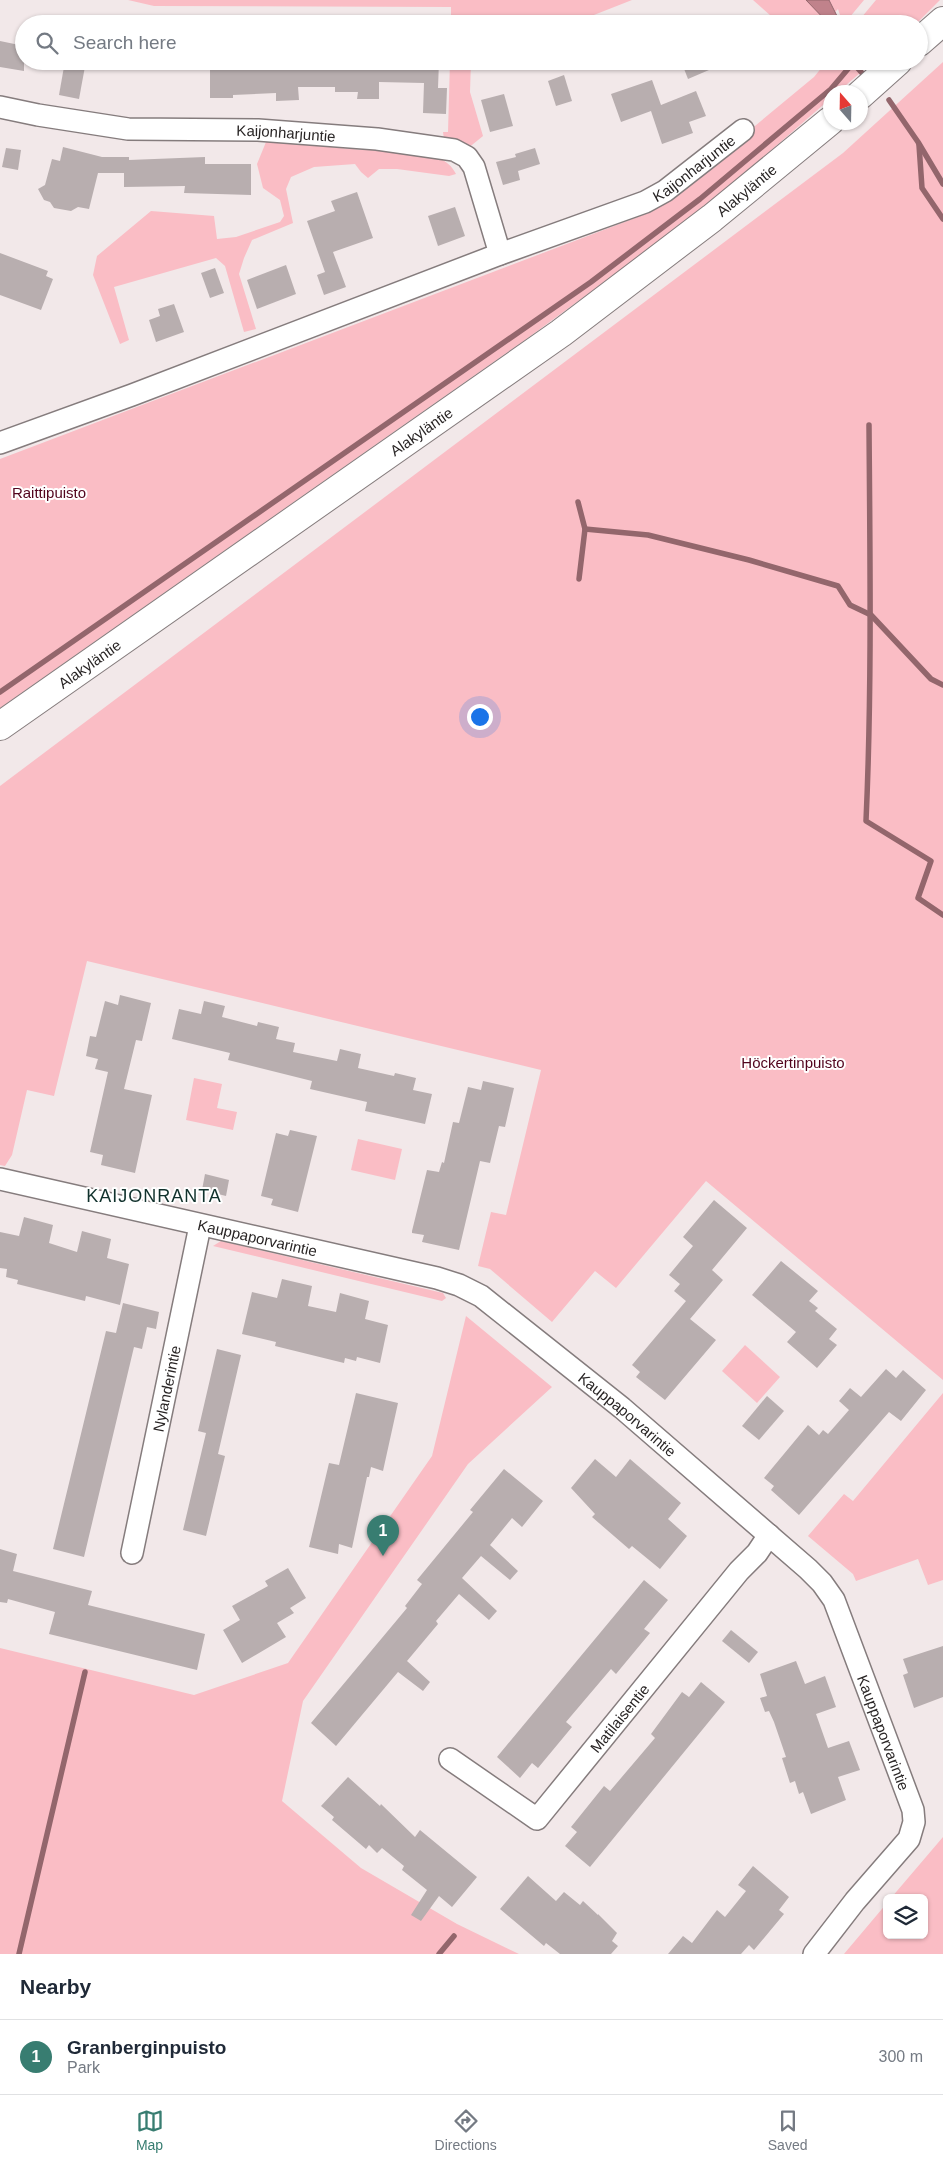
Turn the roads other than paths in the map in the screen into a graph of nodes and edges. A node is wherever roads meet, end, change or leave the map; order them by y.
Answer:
1 (943, 21) edge
2 (928, 34) edge
3 (888, 70) edge
4 (868, 88) edge
5 (0, 106) edge
6 (823, 127) edge
7 (743, 130) dead end
8 (500, 254) junction
9 (0, 443) edge
10 (0, 726) edge
11 (0, 1179) edge
12 (200, 1226) junction
13 (769, 1535) junction
14 (132, 1553) dead end
15 (450, 1759) dead end
16 (814, 1954) edge

1 - 2 main road
3 - 4 main road
5 - 8 street, Kaijonharjuntie
6 - 10 main road, Alakyläntie
7 - 8 street, Kaijonharjuntie
8 - 9 street, Kaijonharjuntie
11 - 12 street, Kauppaporvarintie
12 - 13 street, Kauppaporvarintie
12 - 14 street, Nylanderintie
13 - 15 street, Matilaisentie
13 - 16 street, Kauppaporvarintie

